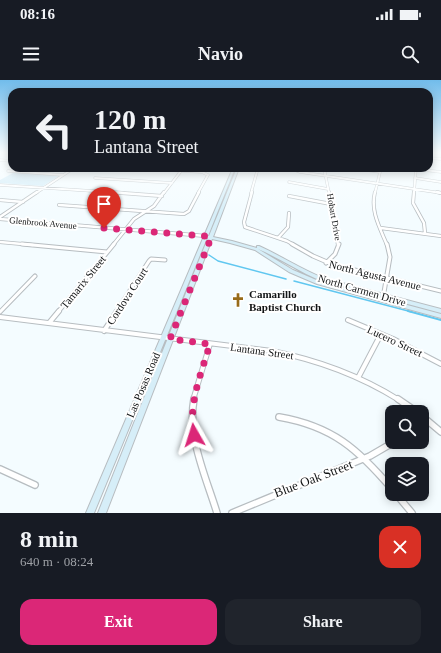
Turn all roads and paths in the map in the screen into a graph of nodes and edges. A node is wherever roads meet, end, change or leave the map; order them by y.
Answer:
1 (30, 173) edge
2 (66, 173) edge
3 (179, 173) edge
4 (204, 173) edge
5 (232, 173) edge
6 (236, 173) edge
7 (257, 173) edge
8 (311, 173) edge
9 (380, 173) edge
10 (415, 173) edge
11 (63, 175) junction
12 (325, 176) junction
13 (95, 178) dead end
14 (415, 178) junction
15 (289, 182) dead end
16 (441, 182) edge
17 (172, 183) junction
18 (377, 184) junction
19 (0, 185) edge
20 (44, 188) junction
21 (328, 189) junction
22 (415, 189) junction
23 (441, 193) edge
24 (162, 196) junction
25 (289, 196) dead end
26 (0, 200) edge
27 (23, 202) junction
28 (331, 204) junction
29 (60, 205) dead end
30 (146, 211) junction
31 (289, 213) dead end
32 (0, 218) edge
33 (381, 228) junction
34 (125, 230) junction
35 (425, 233) junction
36 (441, 236) edge
37 (209, 237) junction
38 (278, 238) junction
39 (0, 242) edge
40 (107, 252) junction
41 (166, 260) dead end
42 (326, 263) junction
43 (36, 276) dead end
44 (387, 278) junction
45 (441, 291) edge
46 (383, 298) junction
47 (441, 311) edge
48 (0, 312) edge
49 (441, 316) edge
50 (0, 317) edge
51 (348, 320) dead end
52 (49, 323) junction
53 (104, 330) junction
54 (381, 334) junction
55 (163, 338) junction
56 (170, 339) junction
57 (210, 344) junction
58 (441, 364) edge
59 (359, 376) junction
60 (406, 405) edge
61 (279, 417) dead end
62 (429, 423) edge
63 (441, 432) edge
64 (385, 447) edge
65 (364, 458) junction
66 (0, 469) edge
67 (385, 481) edge
68 (35, 485) dead end
69 (402, 501) edge
70 (90, 513) edge
71 (102, 513) edge
72 (217, 513) edge
73 (232, 513) edge
74 (412, 513) edge

1 - 11 street
2 - 11 street
3 - 17 street, Tamarix Street
4 - 30 street
5 - 37 main road, Las Posas Road
6 - 37 main road, Las Posas Road
7 - 38 street, North Agusta Avenue
8 - 12 street
9 - 18 street
10 - 14 street
11 - 20 street
12 - 18 street
12 - 21 street, Hobart Drive
13 - 17 street
14 - 16 street
14 - 22 street
15 - 21 street
17 - 24 street, Tamarix Street
18 - 22 street
18 - 33 street
19 - 20 street
20 - 24 street
20 - 27 street
21 - 28 street, Hobart Drive
22 - 23 street
22 - 35 street
24 - 30 street, Tamarix Street
25 - 28 street
26 - 27 street
27 - 32 street
28 - 42 street, Hobart Drive
29 - 30 street
30 - 34 street, Tamarix Street
31 - 38 street
32 - 34 street, Glenbrook Avenue
33 - 35 street
33 - 44 street
34 - 37 street, Glenbrook Avenue
34 - 40 street, Tamarix Street
35 - 36 street
37 - 46 main road, North Carmen Drive
37 - 55 main road, Las Posas Road
37 - 56 main road, Las Posas Road
38 - 42 street, North Agusta Avenue
39 - 40 street
40 - 52 street, Tamarix Street
41 - 53 street, Cordova Court
42 - 44 street, North Agusta Avenue
43 - 48 street
44 - 45 street, North Agusta Avenue
44 - 46 street
46 - 47 main road, North Carmen Drive
46 - 49 main road, North Carmen Drive
50 - 52 street, Lantana Street
51 - 54 street, Lucero Street
52 - 53 street, Lantana Street
53 - 55 street, Lantana Street
54 - 58 street, Lucero Street
54 - 59 street
55 - 56 street, Lantana Street
55 - 70 main road, Las Posas Road
56 - 57 street, Lantana Street
56 - 71 main road, Las Posas Road
57 - 59 street, Lantana Street
57 - 72 street
59 - 60 street, Lantana Street
61 - 65 street
62 - 63 street
64 - 65 street, Blue Oak Street
65 - 67 street
65 - 73 street, Blue Oak Street
66 - 68 street
69 - 74 street

